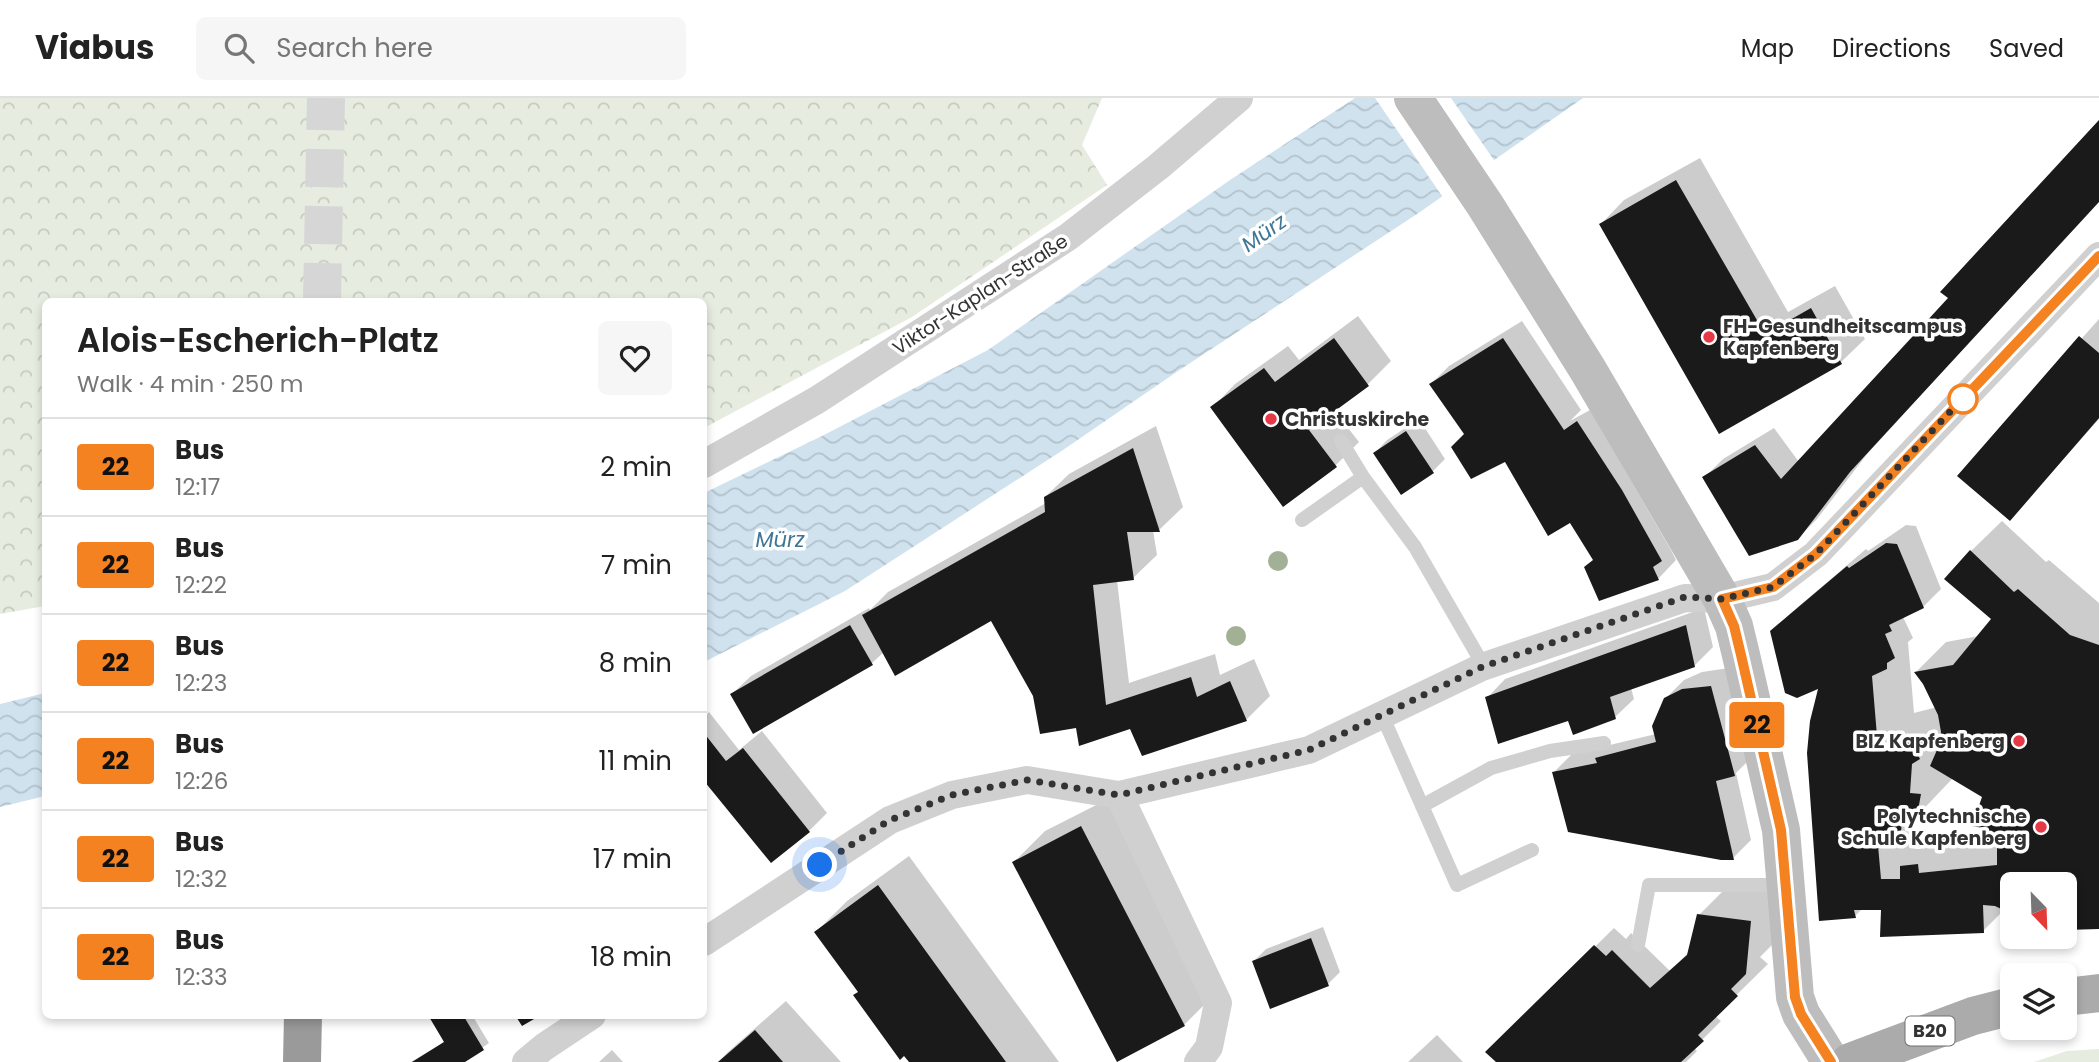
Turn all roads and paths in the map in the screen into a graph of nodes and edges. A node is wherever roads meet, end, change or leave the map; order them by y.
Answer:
1 (1239, 98) edge
2 (1413, 98) edge
3 (2099, 256) edge
4 (1341, 442) dead end
5 (707, 462) edge
6 (1363, 477) junction
7 (1302, 520) dead end
8 (1722, 599) junction
9 (1482, 667) junction
10 (1382, 715) junction
11 (1604, 743) dead end
12 (1119, 795) junction
13 (1422, 806) junction
14 (1532, 850) dead end
15 (1786, 885) junction
16 (707, 940) edge
17 (1638, 945) dead end
18 (2099, 993) edge
19 (2077, 996) edge
20 (2000, 1009) edge
21 (303, 1019) edge
22 (586, 1019) edge
23 (302, 1062) edge
24 (526, 1062) edge
25 (1198, 1062) edge
26 (1831, 1062) edge
27 (1850, 1062) edge

1 - 5 street, Viktor-Kaplan-Straße
2 - 8 street
3 - 8 street
4 - 6 lane
6 - 7 lane
6 - 9 lane
8 - 9 street
8 - 15 street
9 - 10 street
10 - 12 street
10 - 13 lane
11 - 13 lane
12 - 16 street
12 - 25 street
13 - 14 lane
15 - 17 lane
15 - 26 street
18 - 19 main road
20 - 27 main road, B20
21 - 23 highway
22 - 24 street

